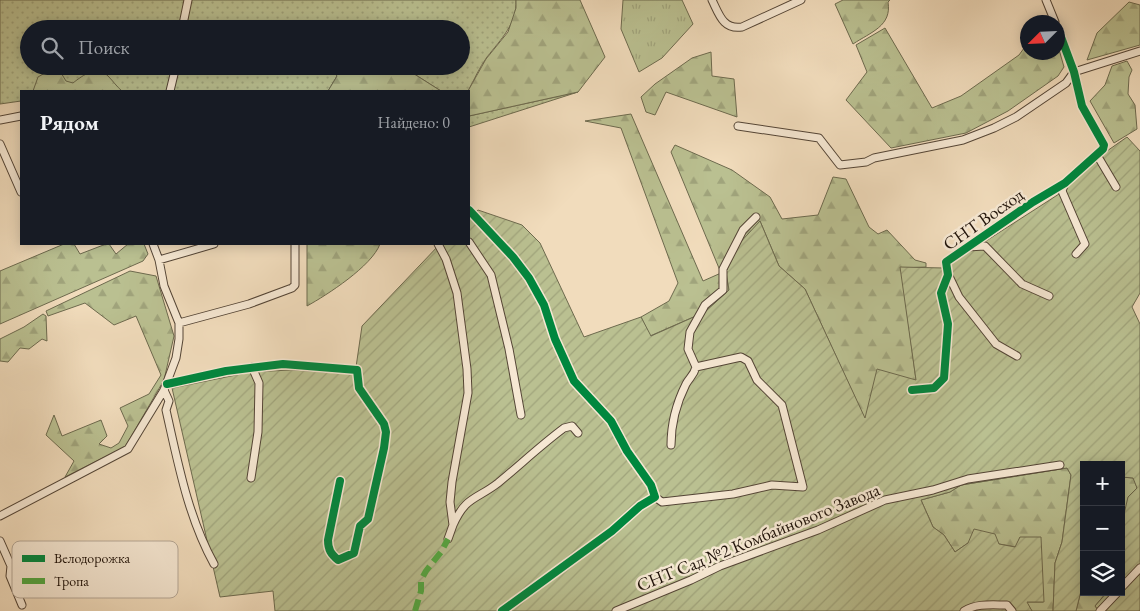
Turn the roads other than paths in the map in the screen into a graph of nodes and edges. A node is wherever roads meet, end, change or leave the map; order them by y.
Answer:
1 (188, 0) edge
2 (712, 0) edge
3 (801, 0) edge
4 (1046, 0) edge
5 (1052, 15) edge
6 (184, 20) edge
7 (1065, 48) edge
8 (1140, 51) edge
9 (1074, 72) junction
10 (174, 75) edge
11 (170, 90) edge
12 (20, 116) edge
13 (0, 120) edge
14 (738, 126) dead end
15 (0, 144) edge
16 (1097, 156) junction
17 (1065, 184) junction
18 (1116, 187) dead end
19 (20, 190) edge
20 (470, 211) edge
21 (756, 217) dead end
22 (470, 244) edge
23 (153, 245) edge
24 (211, 245) edge
25 (295, 245) edge
26 (439, 245) edge
27 (967, 247) junction
28 (1076, 254) dead end
29 (159, 260) junction
30 (948, 275) junction
31 (1049, 296) dead end
32 (179, 323) junction
33 (1017, 356) dead end
34 (252, 367) junction
35 (696, 367) junction
36 (165, 388) junction
37 (912, 390) dead end
38 (521, 415) dead end
39 (578, 433) dead end
40 (671, 445) dead end
41 (1060, 465) dead end
42 (251, 478) dead end
43 (340, 481) dead end
44 (656, 498) junction
45 (0, 516) edge
46 (453, 524) junction
47 (448, 539) dead end
48 (0, 541) edge
49 (214, 564) dead end
50 (12, 566) edge
51 (12, 566) edge
52 (1140, 568) edge
53 (12, 581) edge
54 (1125, 584) edge
55 (1114, 596) edge
56 (19, 598) edge
57 (22, 605) dead end
58 (502, 611) edge
59 (616, 611) edge
60 (964, 611) edge
61 (1012, 611) edge
62 (1100, 611) edge

1 - 6 street
2 - 3 street
4 - 5 street
7 - 9 street
8 - 9 street
9 - 14 street
9 - 16 street
10 - 11 street
12 - 13 street
15 - 19 street
16 - 17 street, СНТ Восход
16 - 18 street
17 - 27 street, СНТ Восход
17 - 28 street
20 - 44 street
21 - 35 street
22 - 38 street
23 - 29 street
24 - 29 street
25 - 32 street
26 - 46 street
27 - 30 street, СНТ Восход
27 - 31 street, СНТ Восход
29 - 32 street
30 - 33 street, СНТ Восход
30 - 37 street, СНТ Восход
32 - 36 street
34 - 36 street
34 - 42 street
34 - 43 street
35 - 40 street
35 - 44 street, СНТ Сад №2 Комбайнового Завода
36 - 45 street
36 - 49 street
39 - 46 street
41 - 59 street, СНТ Сад №2 Комбайнового Завода
44 - 58 street
46 - 47 street
48 - 51 street
50 - 53 street
52 - 54 street
55 - 62 street
56 - 57 street
60 - 61 street

